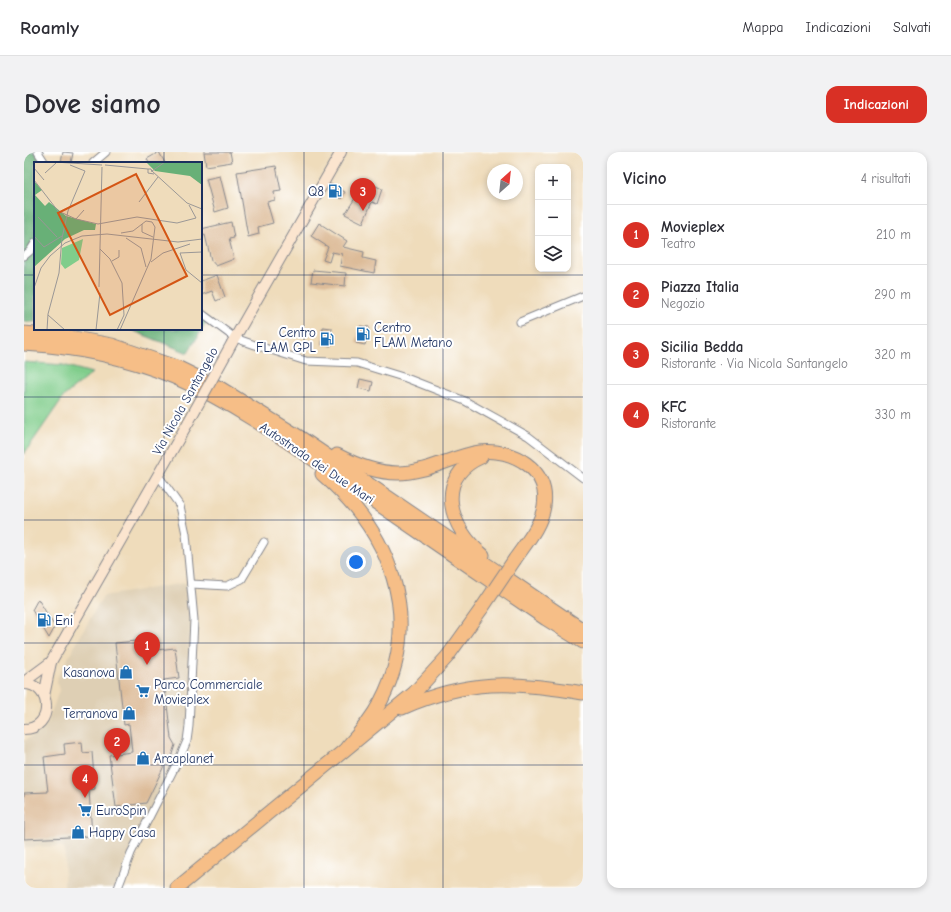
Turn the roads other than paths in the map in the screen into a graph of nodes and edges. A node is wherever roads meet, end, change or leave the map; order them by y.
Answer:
1 (38, 152) edge
2 (106, 152) edge
3 (341, 152) edge
4 (44, 162) edge
5 (94, 162) edge
6 (34, 245) edge
7 (24, 256) edge
8 (583, 296) edge
9 (202, 314) edge
10 (520, 322) dead end
11 (24, 333) edge
12 (234, 341) junction
13 (24, 344) edge
14 (112, 345) junction
15 (174, 377) junction
16 (498, 452) junction
17 (158, 475) junction
18 (583, 478) edge
19 (264, 542) dead end
20 (191, 584) junction
21 (583, 623) edge
22 (583, 630) edge
23 (583, 642) edge
24 (51, 662) junction
25 (24, 683) edge
26 (583, 693) edge
27 (44, 696) junction
28 (390, 714) junction
29 (26, 730) edge
30 (347, 747) junction
31 (118, 888) edge
32 (177, 888) edge

1 - 4 street
2 - 5 street
3 - 12 main road, Via Nicola Santangelo
6 - 7 street
8 - 10 street
9 - 12 street
11 - 14 highway, Autostrada dei Due Mari
12 - 17 main road, Via Nicola Santangelo, bridge
12 - 18 street
13 - 15 highway, Autostrada dei Due Mari
14 - 16 highway
14 - 22 highway, Autostrada dei Due Mari
15 - 23 highway, Autostrada dei Due Mari
15 - 30 highway
16 - 21 highway
16 - 28 highway, bridge
17 - 20 street
17 - 24 main road, Via Nicola Santangelo
19 - 20 street
20 - 31 street
24 - 25 main road, Via Nicola Santangelo
24 - 27 main road, Via Nicola Santangelo
25 - 27 main road, Via Nicola Santangelo
26 - 28 highway
27 - 29 main road, Via Nicola Santangelo
28 - 30 highway
30 - 32 highway

